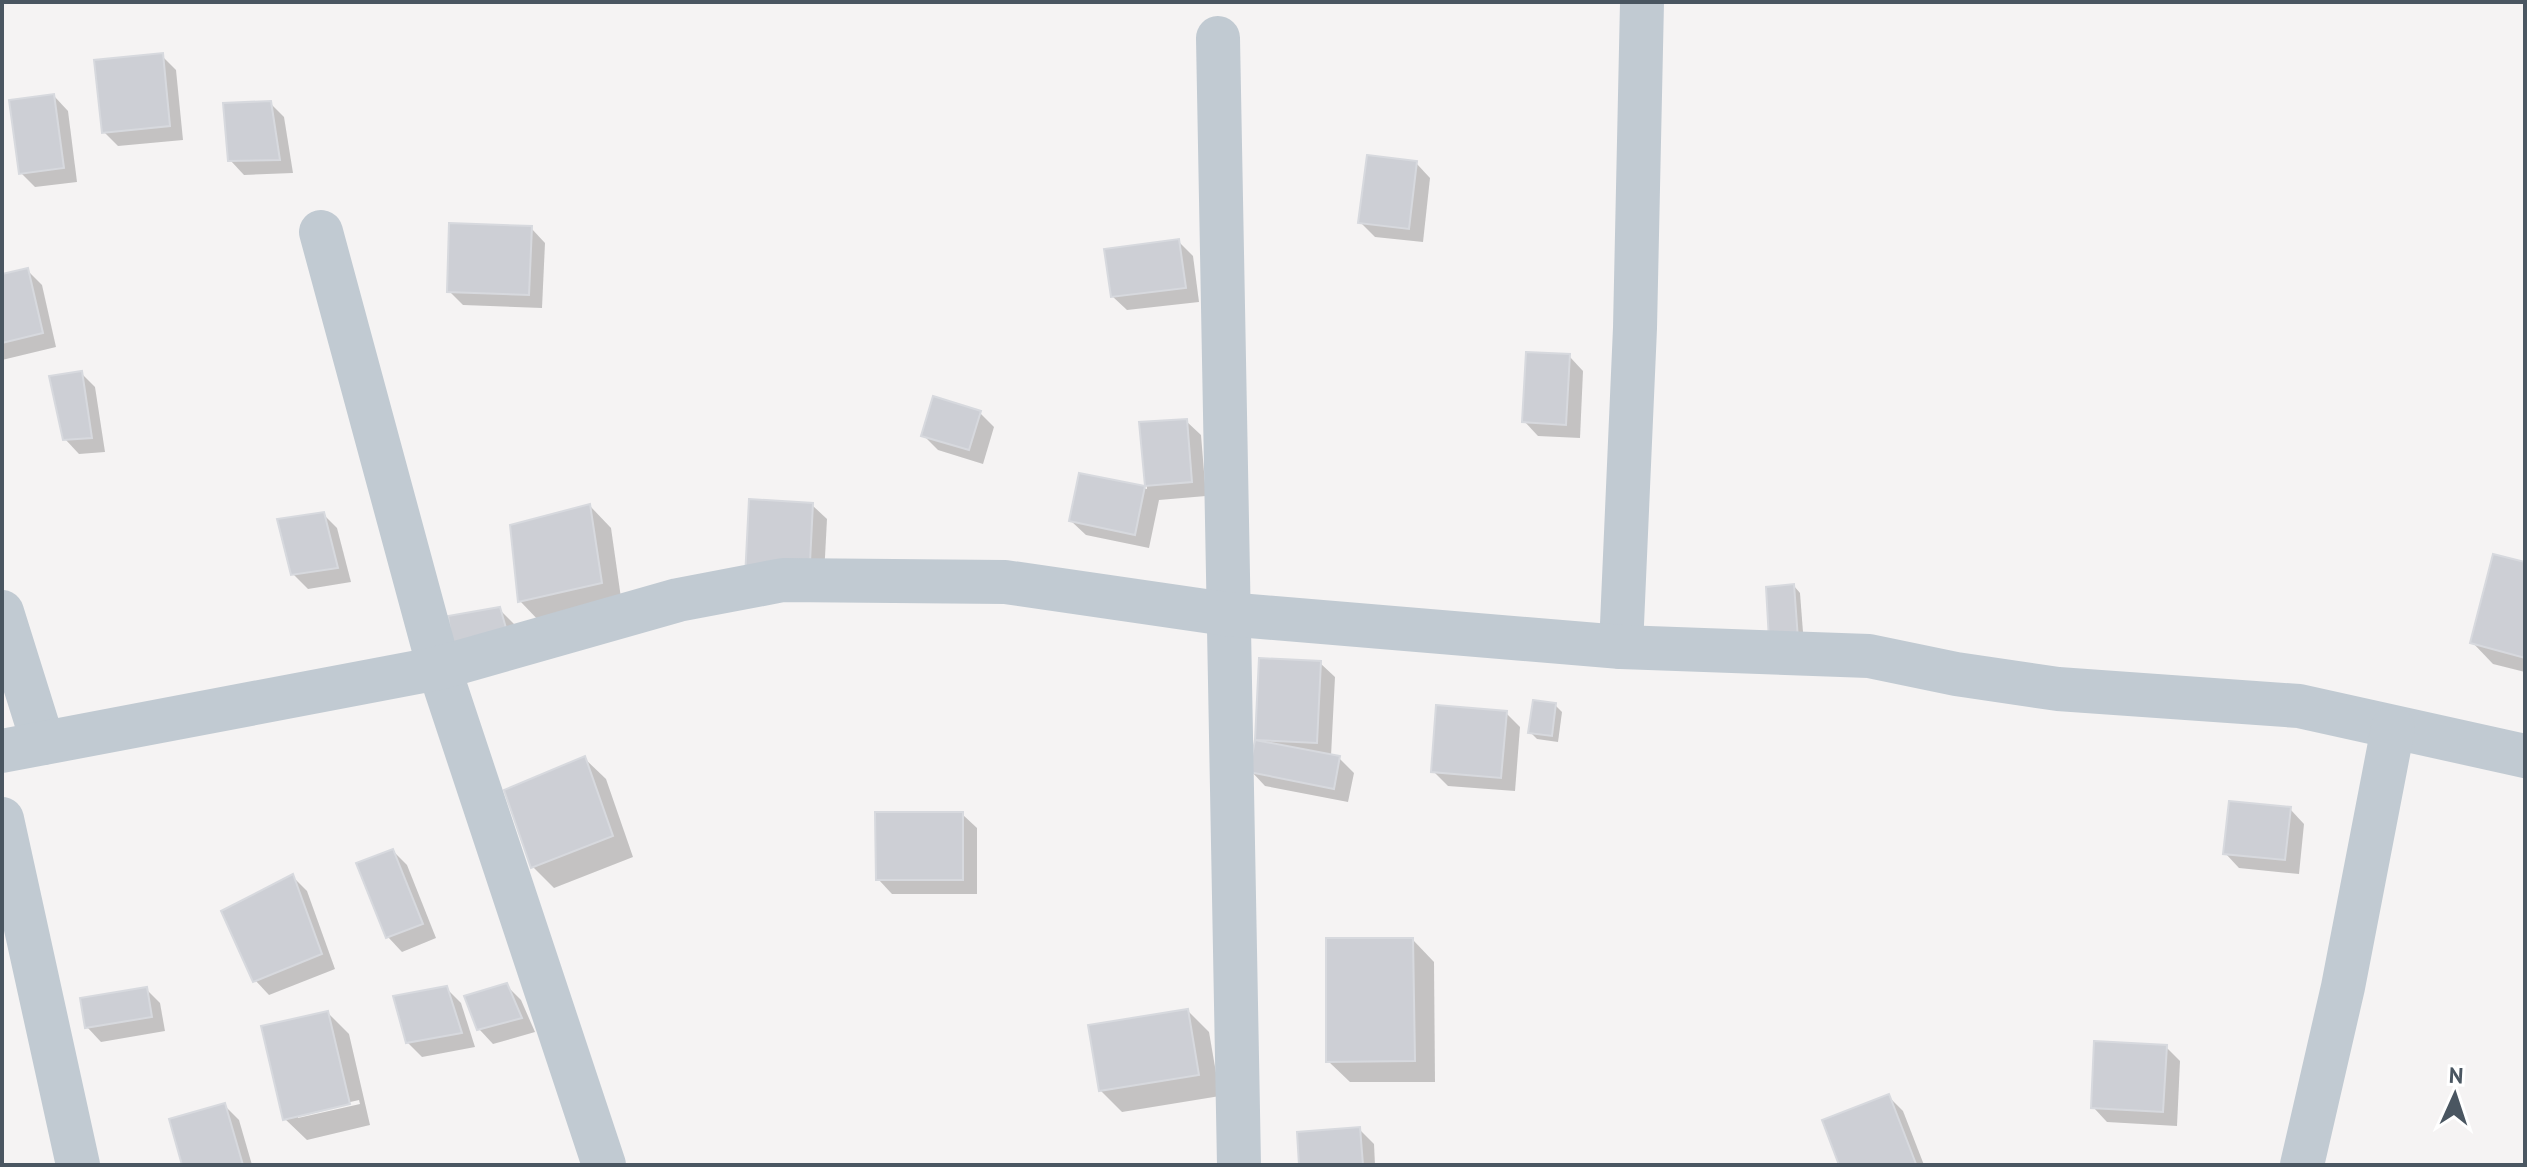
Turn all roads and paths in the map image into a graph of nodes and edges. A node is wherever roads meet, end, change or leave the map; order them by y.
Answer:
1 (1642, 2) edge
2 (1218, 38) dead end
3 (321, 232) dead end
4 (2, 612) edge
5 (1226, 614) junction
6 (1621, 647) junction
7 (439, 668) junction
8 (2393, 728) junction
9 (23, 747) edge
10 (2525, 756) edge
11 (2, 819) edge
12 (78, 1165) edge
13 (604, 1165) edge
14 (1239, 1165) edge
15 (2302, 1165) edge

1 - 6 street
2 - 5 street
3 - 7 street
4 - 9 street
5 - 6 street
5 - 7 street
5 - 14 street
6 - 8 street
7 - 9 street
7 - 13 street
8 - 10 street
8 - 15 street
11 - 12 street

